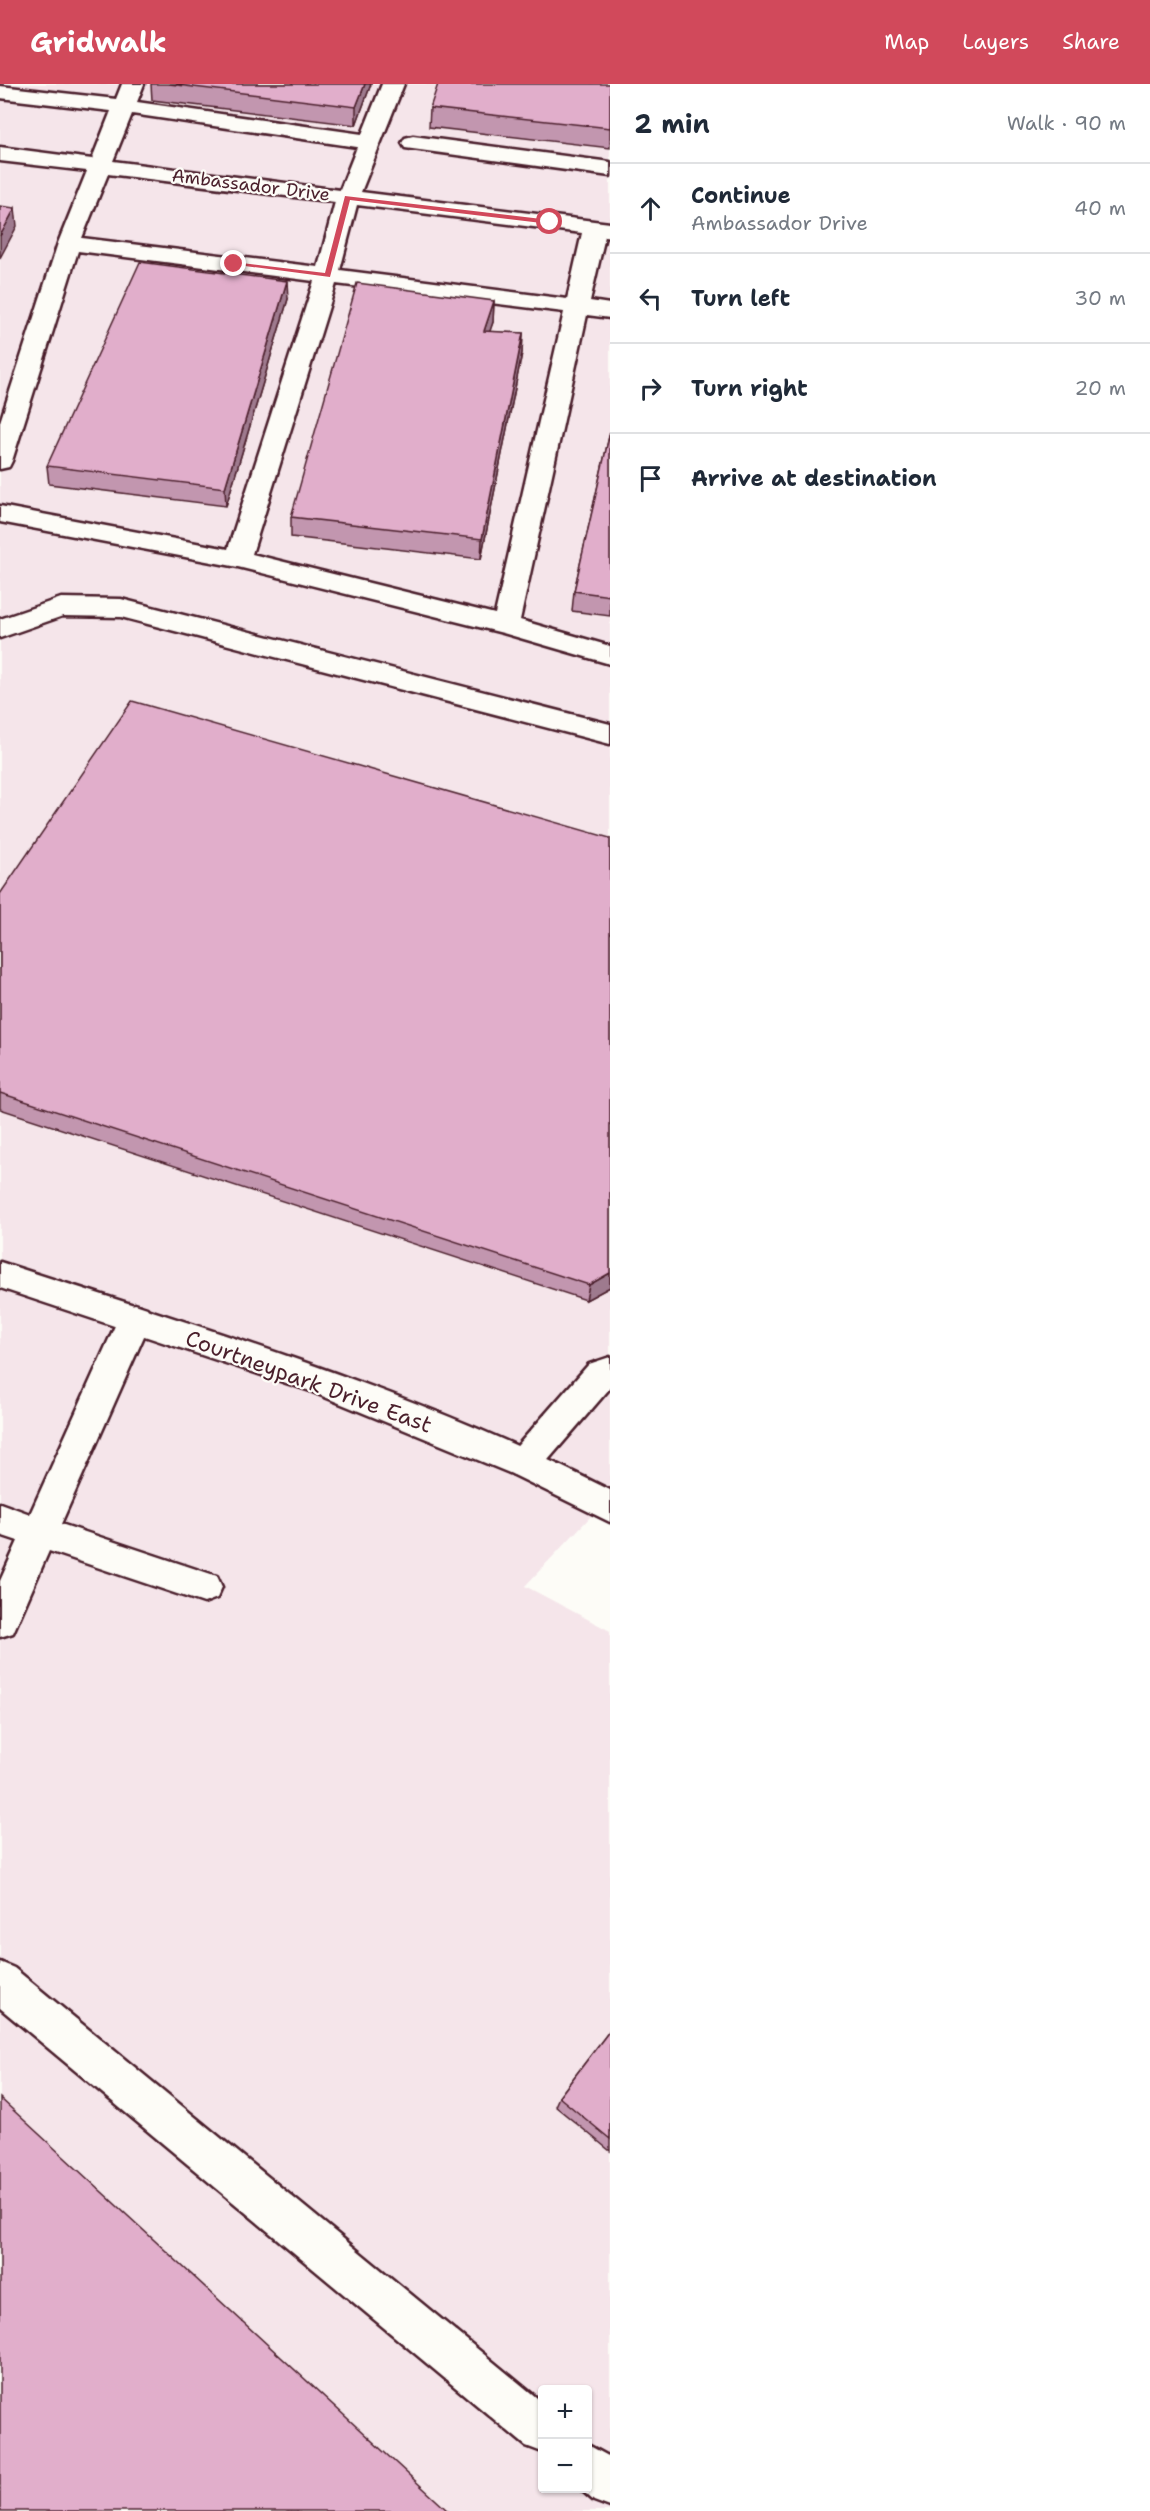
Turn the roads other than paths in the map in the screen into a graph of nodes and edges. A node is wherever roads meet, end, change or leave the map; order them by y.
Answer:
1 (133, 84) edge
2 (393, 84) edge
3 (0, 92) edge
4 (123, 106) junction
5 (370, 142) junction
6 (413, 143) dead end
7 (0, 154) edge
8 (100, 166) junction
9 (610, 169) edge
10 (348, 197) junction
11 (602, 229) edge
12 (69, 243) junction
13 (327, 276) junction
14 (576, 307) junction
15 (610, 311) edge
16 (0, 376) edge
17 (26, 380) junction
18 (0, 461) edge
19 (0, 514) edge
20 (238, 560) junction
21 (506, 625) junction
22 (0, 629) edge
23 (610, 655) edge
24 (610, 734) edge
25 (0, 1275) edge
26 (135, 1318) junction
27 (610, 1371) edge
28 (524, 1463) junction
29 (610, 1507) edge
30 (0, 1519) edge
31 (40, 1532) junction
32 (204, 1587) dead end
33 (1, 1618) edge
34 (0, 1982) edge
35 (538, 2426) edge
36 (592, 2470) edge
37 (610, 2485) edge

1 - 4 street
2 - 5 street
3 - 4 street
4 - 5 street
4 - 8 street
5 - 10 street
6 - 9 street
7 - 8 street, Ambassador Drive
8 - 10 street, Ambassador Drive
8 - 12 street
10 - 11 street, Ambassador Drive
10 - 13 street
11 - 14 street
12 - 13 street
12 - 17 street
13 - 14 street
13 - 20 street
14 - 15 street
14 - 21 street
16 - 17 street
17 - 18 street
19 - 20 street
20 - 21 street
21 - 23 street
22 - 24 street
25 - 26 street, Courtneypark Drive East
26 - 28 street, Courtneypark Drive East
26 - 31 street
27 - 28 street
28 - 29 street, Courtneypark Drive East
30 - 31 street
31 - 32 street
31 - 33 street
34 - 35 street
36 - 37 street

